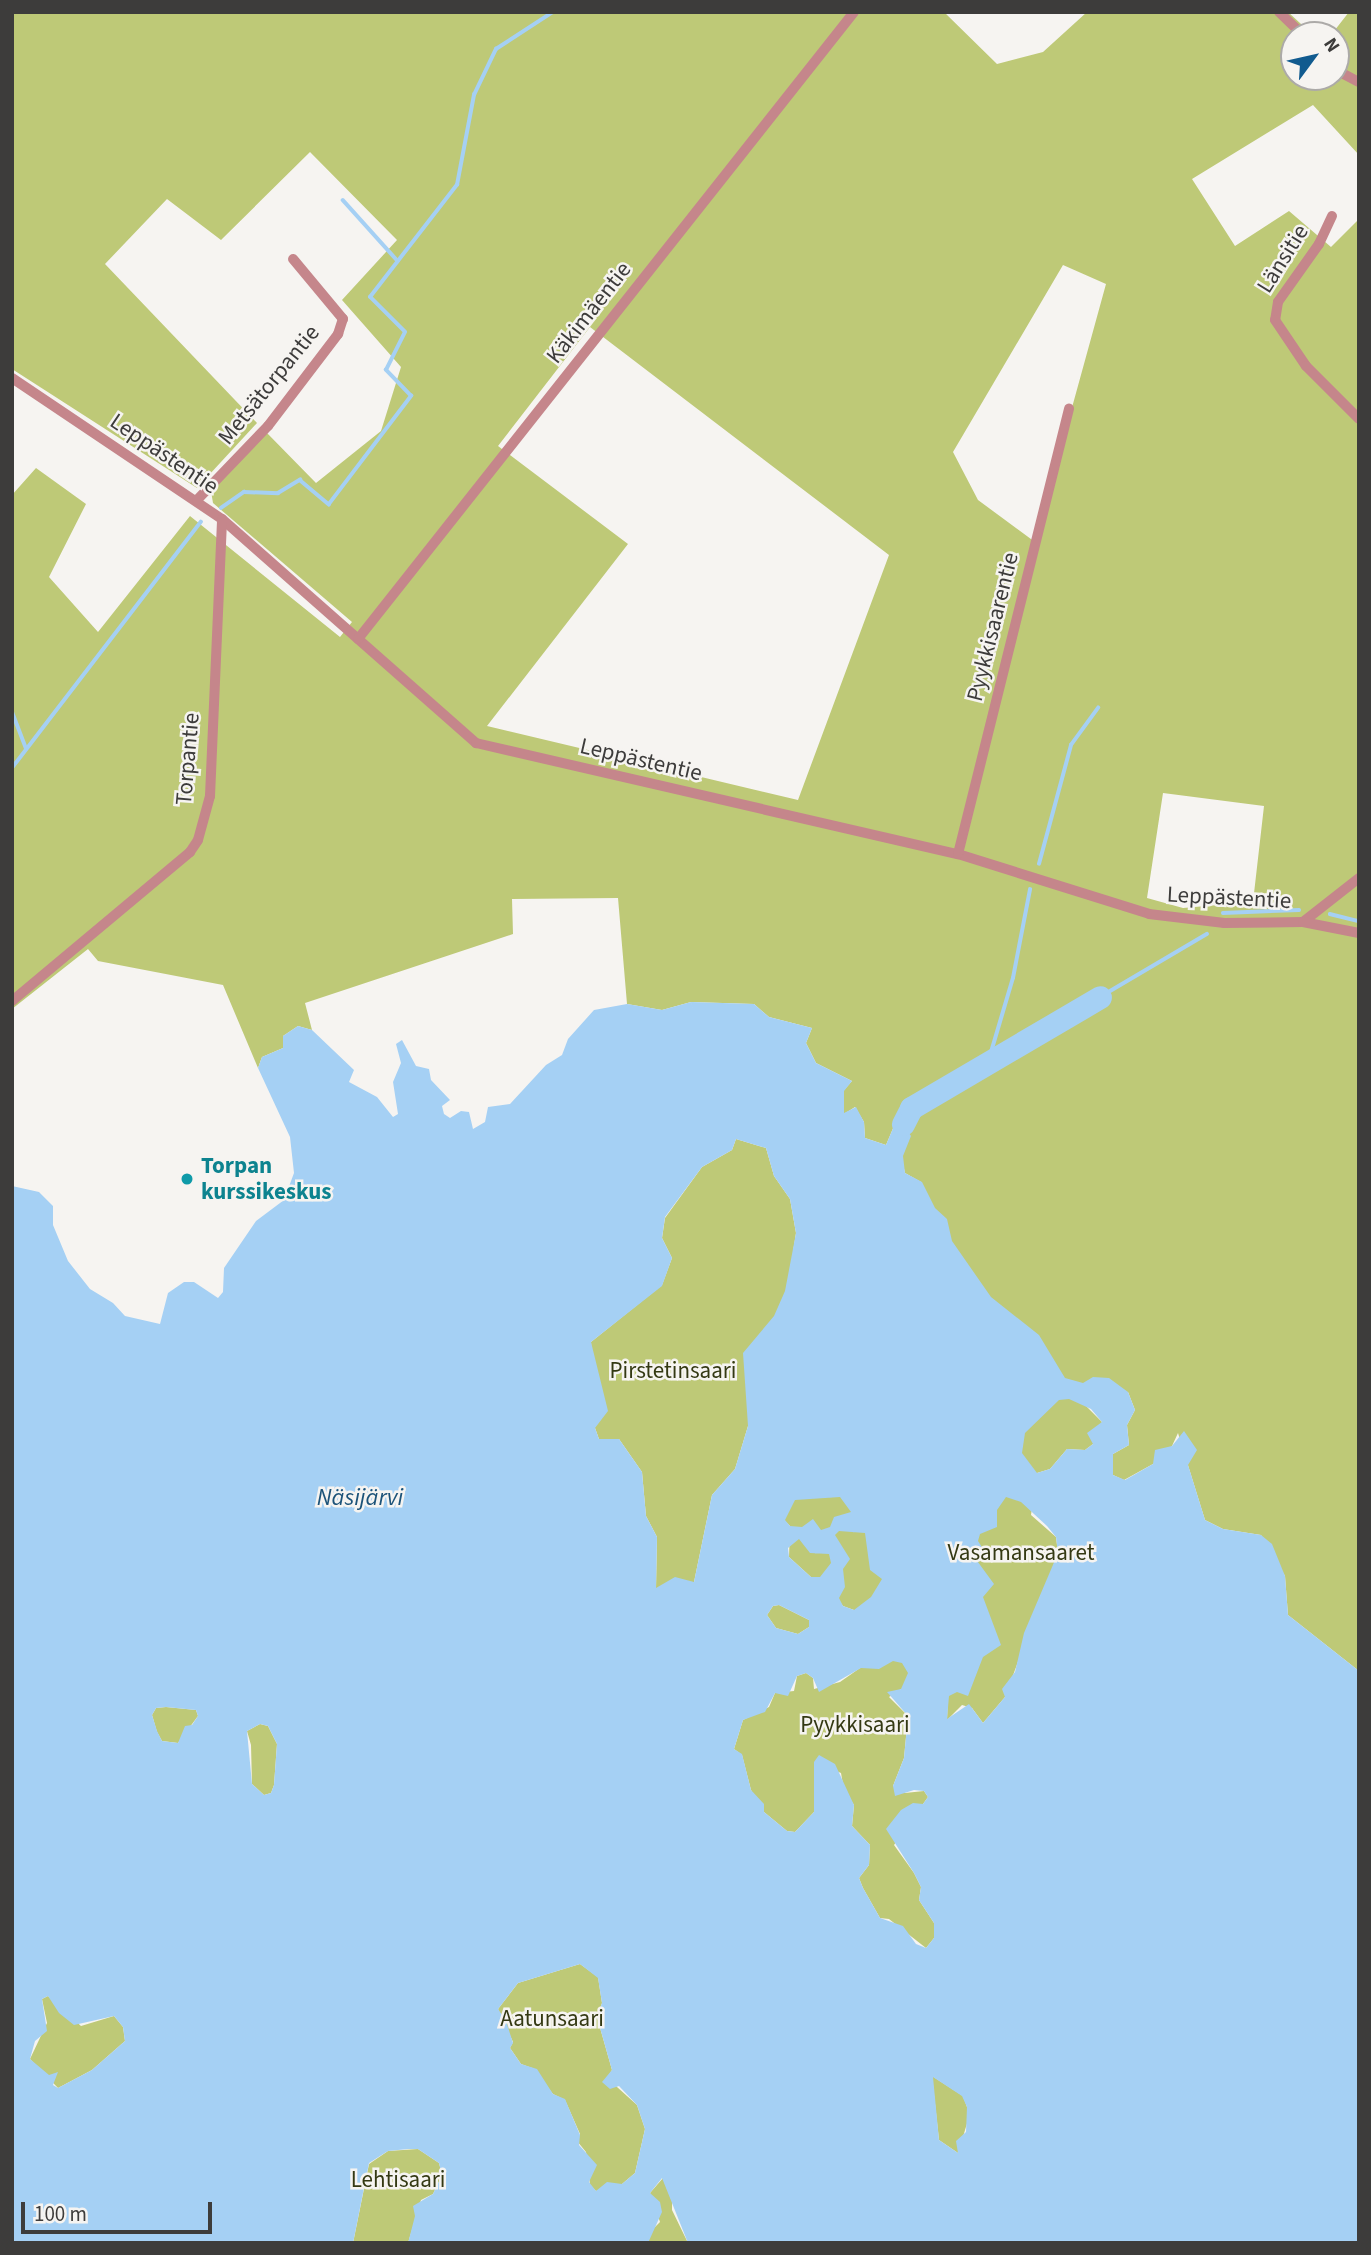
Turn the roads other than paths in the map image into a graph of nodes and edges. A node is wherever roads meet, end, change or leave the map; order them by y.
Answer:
1 (854, 12) edge
2 (1332, 216) dead end
3 (293, 259) dead end
4 (12, 378) edge
5 (1069, 409) dead end
6 (1359, 419) edge
7 (197, 500) junction
8 (222, 519) junction
9 (358, 639) junction
10 (958, 854) junction
11 (1359, 878) edge
12 (1303, 922) junction
13 (1359, 933) edge
14 (12, 1001) edge

1 - 9 street, Käkimäentie
2 - 6 street, Länsitie
3 - 7 street, Metsätorpantie
4 - 7 street, Leppästentie
5 - 10 street, Pyykkisaarentie
7 - 8 street, Leppästentie
8 - 9 street, Leppästentie
8 - 14 street, Torpantie
9 - 10 street, Leppästentie
10 - 12 street, Leppästentie
11 - 12 street, Leppästentie
12 - 13 street

